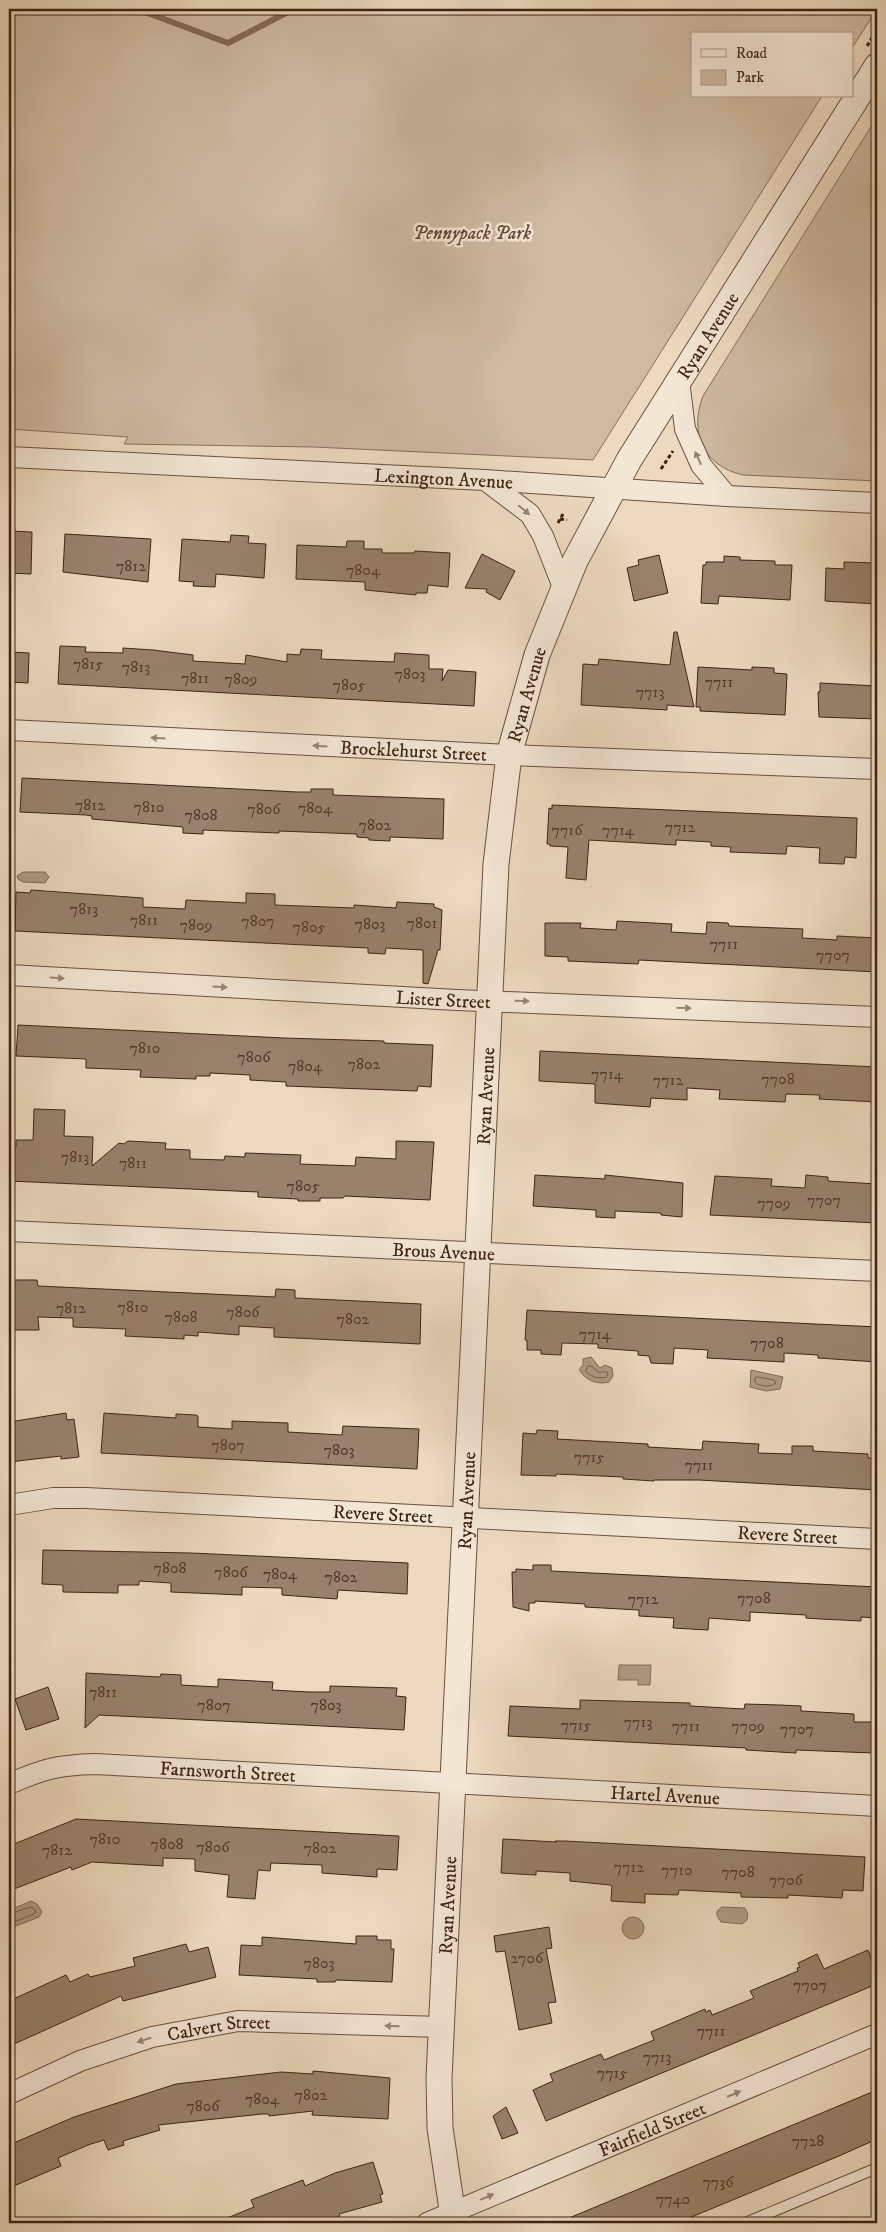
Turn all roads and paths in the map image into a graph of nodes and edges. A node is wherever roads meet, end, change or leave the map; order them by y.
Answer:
1 (877, 66) edge
2 (679, 380) junction
3 (675, 449) dead end
4 (9, 457) edge
5 (659, 464) dead end
6 (664, 464) junction
7 (661, 469) dead end
8 (485, 480) junction
9 (613, 488) junction
10 (727, 496) junction
11 (877, 503) edge
12 (560, 519) dead end
13 (567, 520) dead end
14 (563, 587) junction
15 (9, 730) edge
16 (509, 755) junction
17 (877, 769) edge
18 (9, 975) edge
19 (490, 1000) junction
20 (877, 1017) edge
21 (9, 1231) edge
22 (479, 1251) junction
23 (877, 1271) edge
24 (9, 1505) edge
25 (466, 1519) junction
26 (877, 1539) edge
27 (9, 1784) edge
28 (452, 1784) junction
29 (877, 1806) edge
30 (441, 2027) junction
31 (877, 2034) edge
32 (9, 2094) edge
33 (877, 2168) edge
34 (453, 2218) edge
35 (427, 2223) edge
36 (745, 2223) edge

1 - 2 street, Ryan Avenue
2 - 9 street, Ryan Avenue
10 -> 2 street
3 - 6 path
4 - 8 street, Lexington Avenue
5 - 6 path
6 - 7 path
8 - 9 street, Lexington Avenue
8 -> 14 street
9 - 10 street, Lexington Avenue
9 - 14 street, Ryan Avenue
10 - 11 street, Lexington Avenue
12 - 13 path
14 - 16 street, Ryan Avenue
16 -> 15 street, Brocklehurst Street
16 - 17 street, Brocklehurst Street
16 - 19 street, Ryan Avenue
18 -> 19 street, Lister Street
19 -> 20 street, Lister Street
19 - 22 street, Ryan Avenue
21 - 22 street, Brous Avenue
22 - 23 street, Brous Avenue
22 - 25 street, Ryan Avenue
24 - 25 street, Revere Street
25 - 26 street, Revere Street
25 - 28 street, Ryan Avenue
27 - 28 street, Farnsworth Street
28 - 29 street, Hartel Avenue
28 - 30 street, Ryan Avenue
30 -> 32 street, Calvert Street
30 - 34 street, Ryan Avenue
34 -> 31 street, Fairfield Street
33 - 36 lane
34 - 35 street, Fairfield Street

